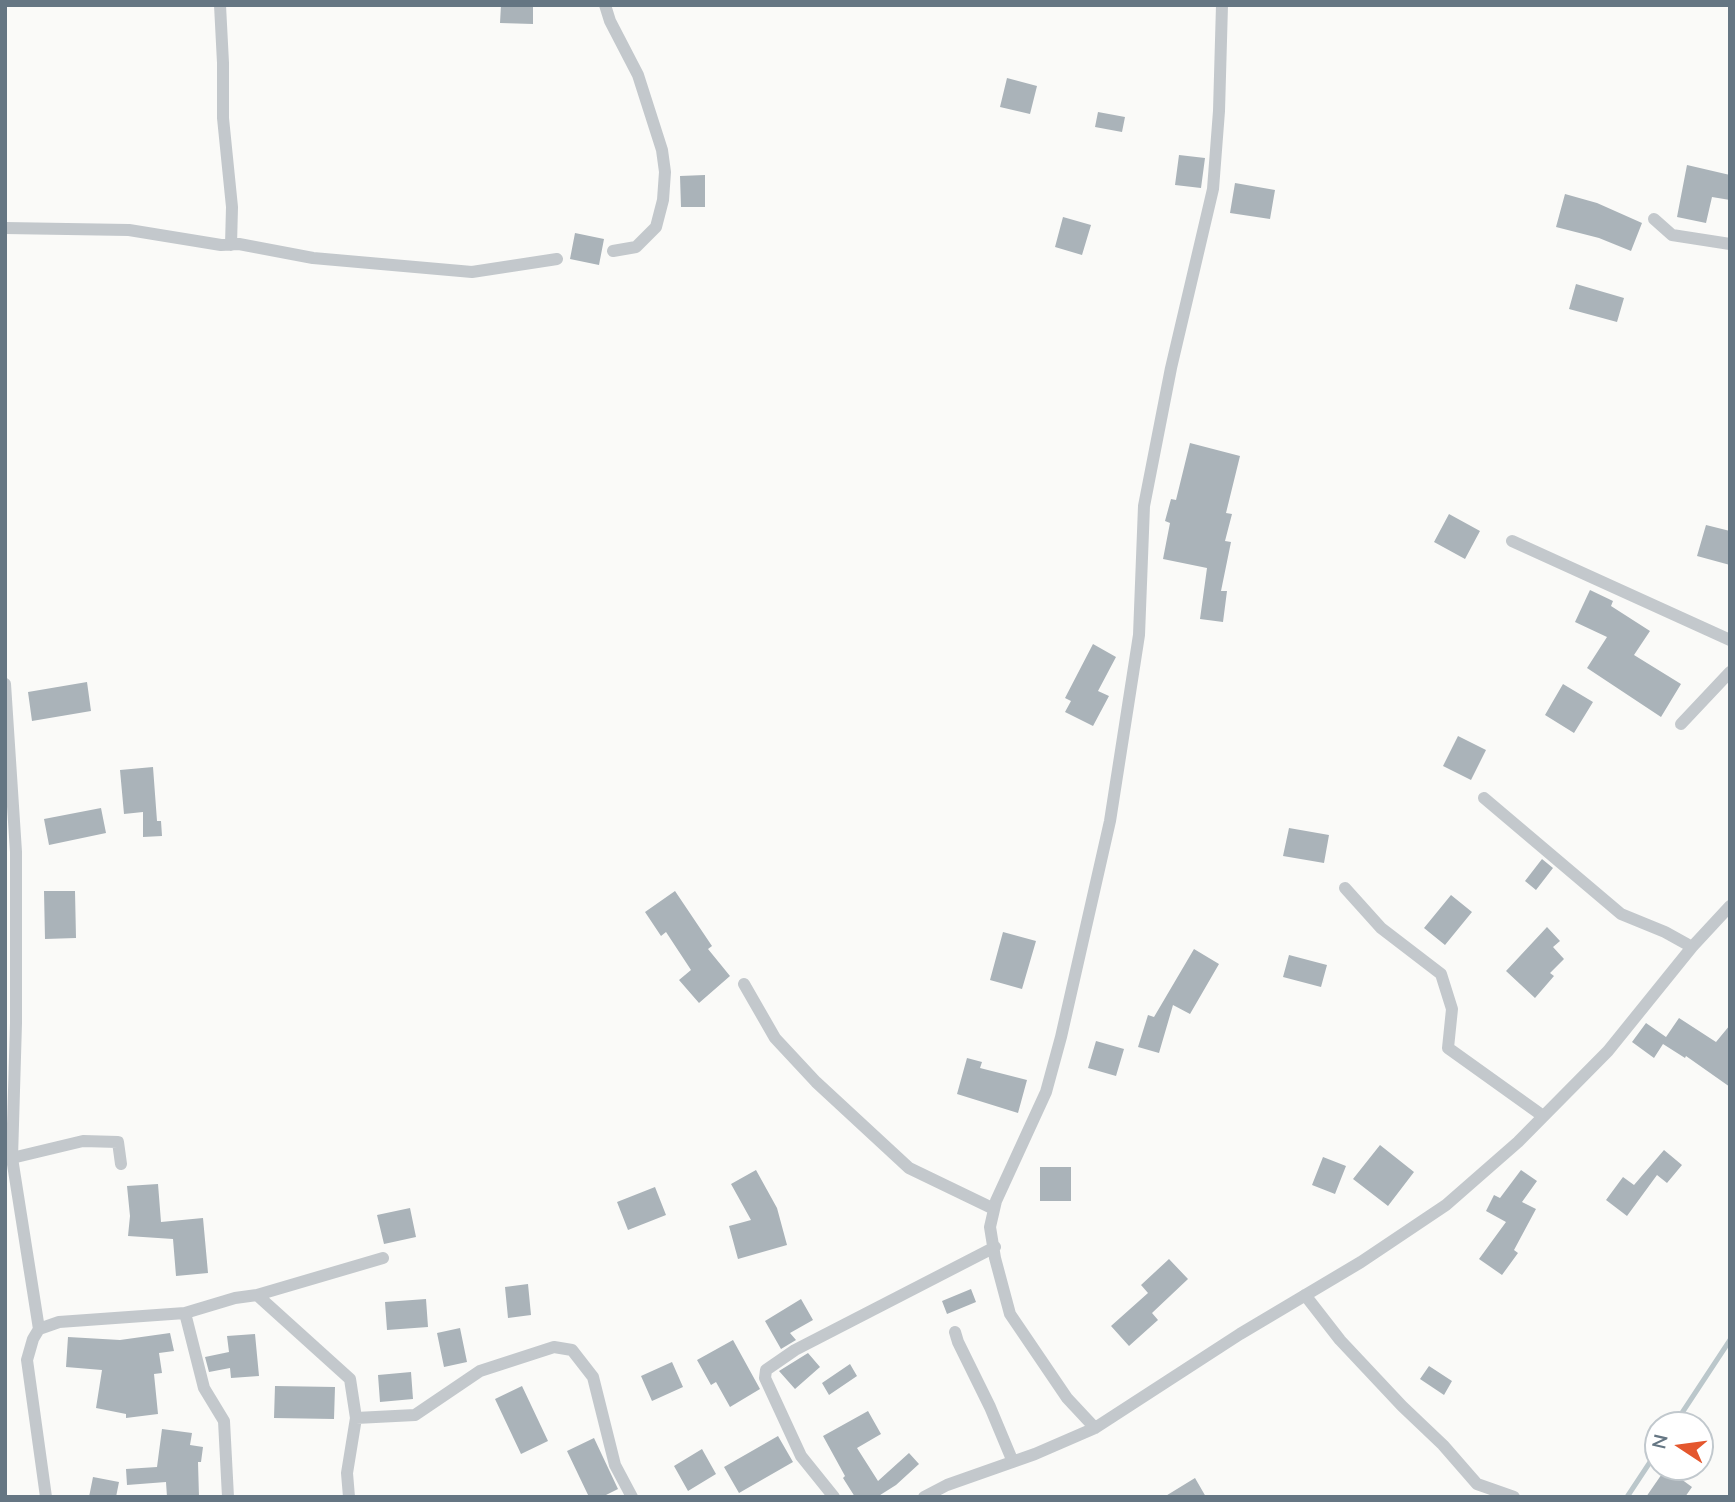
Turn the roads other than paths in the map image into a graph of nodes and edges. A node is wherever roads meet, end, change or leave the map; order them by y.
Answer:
1 (220, 5) edge
2 (605, 5) edge
3 (1222, 5) edge
4 (1654, 219) dead end
5 (5, 228) edge
6 (1730, 244) edge
7 (231, 245) junction
8 (613, 251) dead end
9 (557, 259) dead end
10 (1512, 541) dead end
11 (1730, 640) edge
12 (1730, 672) edge
13 (5, 684) edge
14 (1681, 724) dead end
15 (1484, 798) dead end
16 (1345, 888) dead end
17 (1730, 906) edge
18 (1692, 947) junction
19 (744, 985) dead end
20 (11, 1023) edge
21 (1543, 1116) junction
22 (12, 1158) junction
23 (121, 1164) dead end
24 (994, 1209) junction
25 (995, 1247) junction
26 (383, 1258) dead end
27 (257, 1295) junction
28 (1305, 1295) junction
29 (185, 1313) junction
30 (39, 1329) junction
31 (955, 1332) dead end
32 (356, 1418) junction
33 (1095, 1428) junction
34 (1013, 1462) junction
35 (46, 1497) edge
36 (228, 1497) edge
37 (349, 1497) edge
38 (632, 1497) edge
39 (834, 1497) edge
40 (924, 1497) edge
41 (1514, 1497) edge

1 - 7 street
2 - 8 street
3 - 24 street
4 - 6 street
5 - 7 street
7 - 9 street
10 - 11 street
12 - 14 street
13 - 20 street
15 - 18 street
16 - 21 street
17 - 18 street
18 - 21 street
19 - 24 street
20 - 22 street
21 - 28 street
22 - 23 street
22 - 30 street
24 - 25 street
25 - 33 street
25 - 39 street
26 - 27 street
27 - 29 street
27 - 32 street
28 - 33 street
28 - 41 street
29 - 30 street
29 - 36 street
30 - 35 street
31 - 34 street
32 - 37 street
32 - 38 street
33 - 34 street
34 - 40 street

